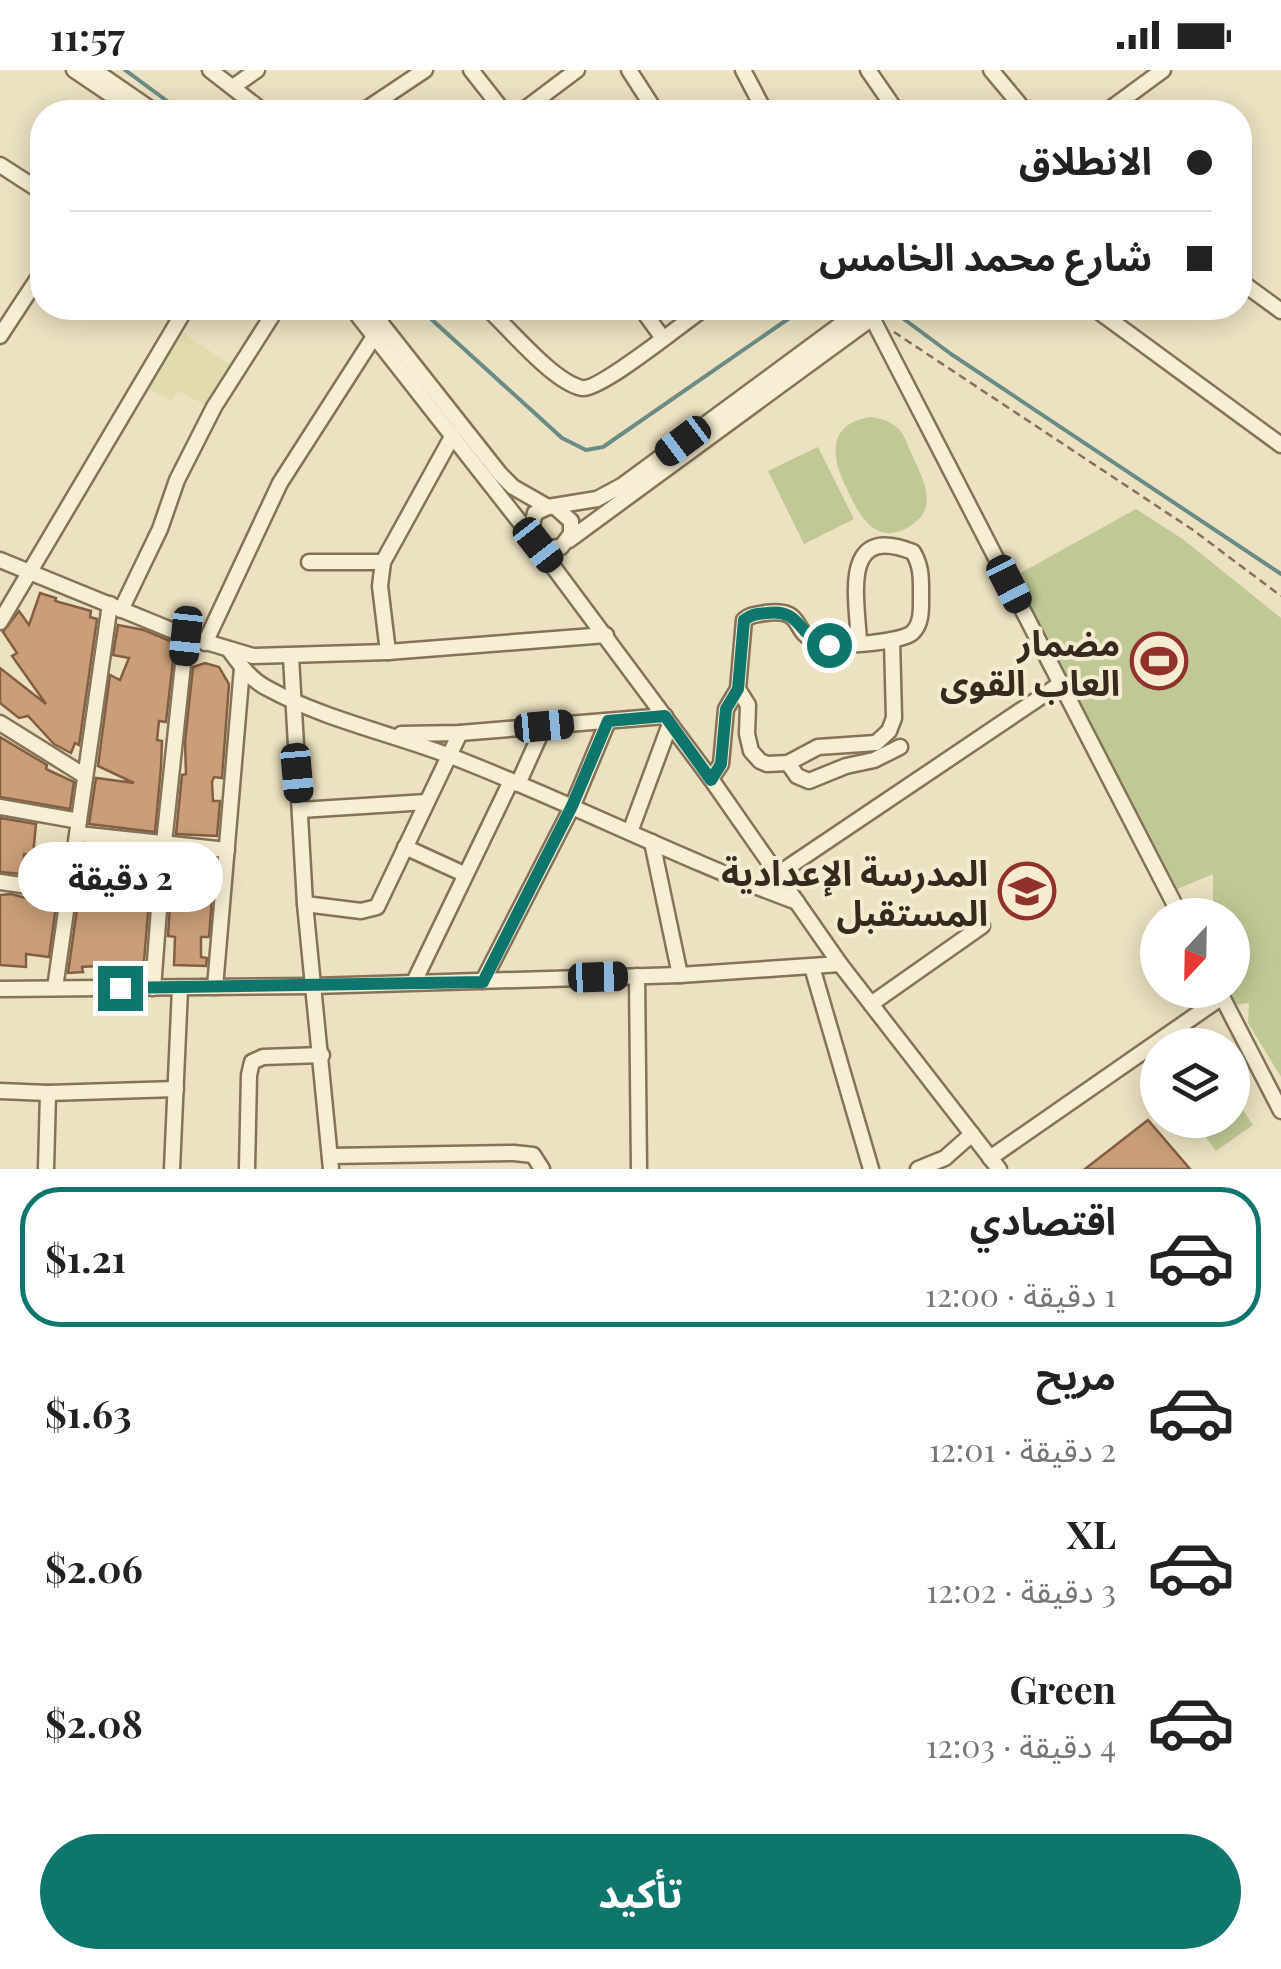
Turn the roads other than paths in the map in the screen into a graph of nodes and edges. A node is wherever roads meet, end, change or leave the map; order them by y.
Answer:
1 (74, 70) edge
2 (94, 70) edge
3 (210, 70) edge
4 (257, 70) edge
5 (425, 70) edge
6 (471, 70) edge
7 (577, 70) edge
8 (629, 70) edge
9 (744, 70) edge
10 (868, 70) edge
11 (990, 70) edge
12 (1163, 70) edge
13 (1143, 75) edge
14 (233, 87) junction
15 (118, 100) edge
16 (138, 100) edge
17 (249, 100) edge
18 (380, 100) edge
19 (495, 100) edge
20 (538, 100) edge
21 (648, 100) edge
22 (759, 100) edge
23 (889, 100) edge
24 (1016, 100) edge
25 (1118, 100) edge
26 (0, 164) edge
27 (30, 184) edge
28 (30, 290) edge
29 (1252, 290) edge
30 (1281, 311) edge
31 (179, 320) edge
32 (269, 320) edge
33 (367, 320) edge
34 (374, 320) edge
35 (500, 320) edge
36 (650, 320) edge
37 (687, 320) edge
38 (854, 320) edge
39 (855, 320) edge
40 (872, 320) edge
41 (1110, 320) edge
42 (378, 329) junction
43 (0, 336) edge
44 (662, 337) junction
45 (453, 435) junction
46 (1281, 444) edge
47 (552, 507) junction
48 (535, 542) junction
49 (567, 542) junction
50 (0, 560) edge
51 (310, 562) dead end
52 (382, 562) junction
53 (28, 571) junction
54 (573, 591) junction
55 (116, 607) junction
56 (0, 622) edge
57 (606, 635) junction
58 (186, 636) junction
59 (892, 640) junction
60 (859, 642) junction
61 (205, 643) junction
62 (230, 652) junction
63 (388, 652) junction
64 (291, 657) junction
65 (242, 668) junction
66 (1060, 684) junction
67 (738, 689) junction
68 (292, 700) junction
69 (668, 720) junction
70 (608, 721) junction
71 (0, 723) edge
72 (544, 726) junction
73 (460, 732) junction
74 (390, 734) junction
75 (900, 747) dead end
76 (451, 756) junction
77 (788, 763) junction
78 (86, 776) junction
79 (711, 780) junction
80 (515, 782) junction
81 (426, 802) junction
82 (572, 806) junction
83 (0, 807) edge
84 (300, 810) junction
85 (79, 828) junction
86 (630, 832) junction
87 (652, 842) junction
88 (164, 843) junction
89 (404, 847) junction
90 (227, 850) junction
91 (464, 874) junction
92 (778, 874) junction
93 (0, 882) edge
94 (70, 892) junction
95 (1171, 898) edge
96 (798, 902) junction
97 (306, 904) junction
98 (982, 926) dead end
99 (840, 964) junction
100 (812, 967) junction
101 (680, 975) junction
102 (637, 976) junction
103 (414, 982) junction
104 (483, 982) junction
105 (313, 986) junction
106 (55, 988) junction
107 (152, 988) junction
108 (180, 988) junction
109 (216, 988) junction
110 (0, 989) edge
111 (871, 1004) junction
112 (1201, 1008) edge
113 (1227, 1008) edge
114 (322, 1054) junction
115 (176, 1089) junction
116 (0, 1091) edge
117 (48, 1093) junction
118 (1281, 1110) edge
119 (972, 1134) junction
120 (330, 1162) edge
121 (995, 1163) edge
122 (46, 1169) edge
123 (172, 1169) edge
124 (246, 1169) edge
125 (542, 1169) edge
126 (639, 1169) edge
127 (872, 1169) edge
128 (918, 1169) edge

1 - 15 street
2 - 16 street
3 - 14 street
4 - 14 street
5 - 18 street
6 - 19 street
7 - 20 street
8 - 21 street
9 - 22 street
10 - 23 street
11 - 24 street
12 - 13 street
13 - 25 street
14 - 17 street
26 - 27 street
28 - 43 street
29 - 30 street
31 - 53 street
32 - 55 street
33 - 42 street
34 - 42 street
35 - 44 street
36 - 44 street
37 - 44 street
38 - 47 street
39 - 49 street
40 - 66 street
41 - 46 street
42 - 45 street
42 - 47 street
42 - 61 street
45 - 48 street
45 - 52 street
47 - 48 street
47 - 49 street
48 - 49 street
48 - 54 street
49 - 54 street
50 - 53 street
51 - 52 street
52 - 63 street
53 - 55 street
53 - 56 street
54 - 57 street
55 - 58 street
55 - 78 street
57 - 63 street
57 - 69 street
58 - 61 street
58 - 88 street
59 - 60 street
59 - 60 street
59 - 77 street
60 - 67 street
61 - 62 street
62 - 64 street
62 - 65 street
63 - 64 street
64 - 68 street
65 - 68 street
65 - 90 street
66 - 92 street
66 - 95 street
67 - 77 street
67 - 79 street
68 - 74 street
68 - 84 street
69 - 70 street
69 - 79 street
69 - 86 street
70 - 72 street
70 - 82 street
71 - 78 street
72 - 73 street
72 - 80 street
73 - 74 street
73 - 76 street
74 - 76 street
75 - 77 street
76 - 80 street
76 - 81 street
78 - 85 street
79 - 92 street
80 - 82 street
80 - 91 street
81 - 84 street
81 - 89 street
82 - 86 street
82 - 104 street
83 - 85 street
84 - 97 street
85 - 88 street
85 - 94 street
86 - 87 street
87 - 96 street
87 - 101 street
88 - 90 street
88 - 107 street
89 - 91 street
89 - 97 street
90 - 109 street
91 - 103 street
92 - 96 street
93 - 94 street
94 - 106 street
96 - 99 street
97 - 105 street
98 - 111 street
99 - 100 street
99 - 111 street
100 - 101 street
100 - 127 street
101 - 102 street
102 - 104 street
102 - 126 street
103 - 104 street
103 - 105 street
105 - 109 street
105 - 114 street
106 - 107 street
106 - 110 street
107 - 108 street
108 - 109 street
108 - 115 street
111 - 119 street
112 - 121 street
113 - 118 street
114 - 120 street
114 - 124 street
115 - 117 street
115 - 123 street
116 - 117 street
117 - 122 street
119 - 121 street
119 - 128 street
120 - 125 street

